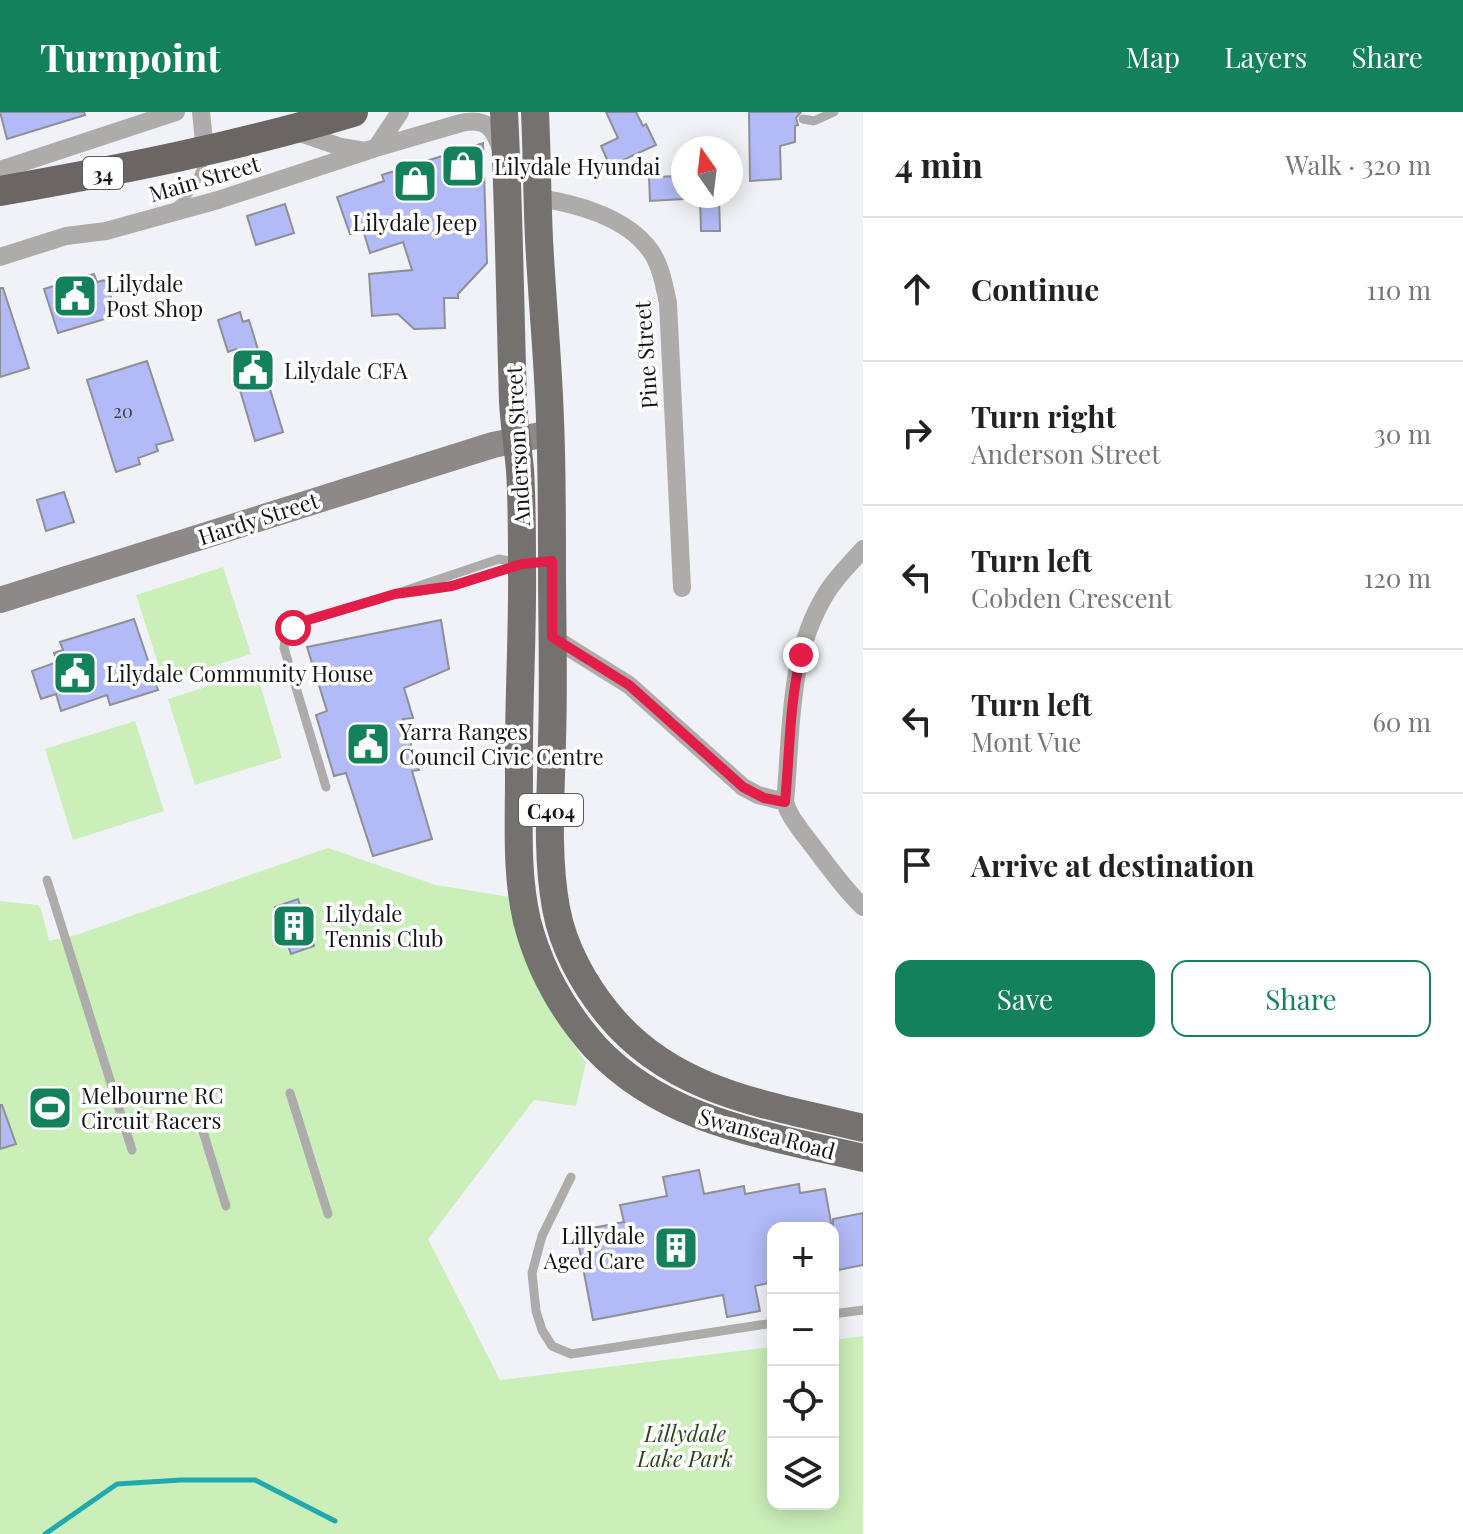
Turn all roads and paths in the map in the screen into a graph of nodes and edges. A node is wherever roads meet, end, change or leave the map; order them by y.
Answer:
1 (176, 112) edge
2 (201, 112) edge
3 (353, 112) edge
4 (400, 112) edge
5 (504, 112) edge
6 (834, 112) edge
7 (803, 119) dead end
8 (537, 120) edge
9 (292, 130) junction
10 (374, 149) junction
11 (205, 151) junction
12 (506, 168) junction
13 (0, 170) edge
14 (0, 191) edge
15 (537, 198) junction
16 (507, 199) junction
17 (163, 214) junction
18 (0, 257) edge
19 (550, 433) junction
20 (517, 439) junction
21 (863, 549) edge
22 (552, 561) junction
23 (522, 564) junction
24 (682, 588) dead end
25 (0, 600) edge
26 (552, 637) junction
27 (518, 773) junction
28 (326, 787) dead end
29 (785, 802) junction
30 (47, 880) dead end
31 (863, 907) edge
32 (630, 1038) joint
33 (596, 1048) joint
34 (290, 1093) dead end
35 (201, 1125) dead end
36 (863, 1128) edge
37 (132, 1150) dead end
38 (863, 1158) edge
39 (571, 1177) dead end
40 (226, 1206) dead end
41 (328, 1214) dead end
42 (863, 1310) edge
43 (839, 1313) edge
44 (767, 1324) edge

1 - 13 street
2 - 11 street
3 - 9 highway, 34
4 - 10 street
5 - 12 main road, Anderson Street / C404
6 - 7 lane
8 - 15 main road, Anderson Street / C404
9 - 10 street
9 - 11 highway, 34
10 - 12 street, Main Street
10 - 17 street, Main Street
11 - 14 highway, 34
11 - 17 lane
12 - 16 main road, Anderson Street / C404
15 - 16 main road
15 - 19 main road, Anderson Street / C404
15 - 24 street, Pine Street
16 - 20 main road, Anderson Street / C404
17 - 18 street, Main Street
19 - 20 main road, Hardy Street
19 - 22 main road, Anderson Street / C404
20 - 23 main road, Anderson Street / C404
20 - 25 main road, Hardy Street
21 - 29 street
22 - 23 main road
22 - 26 main road, Anderson Street / C404
23 - 27 main road, Anderson Street / C404
23 - 28 lane
26 - 27 main road
26 - 29 street
26 - 32 main road, Anderson Street / C404
27 - 33 main road, Anderson Street / C404
29 - 31 street
30 - 37 lane
32 - 36 main road, Swansea Road / C404
33 - 38 main road, Swansea Road / C404
34 - 41 lane
35 - 40 lane
39 - 44 lane
42 - 43 lane

